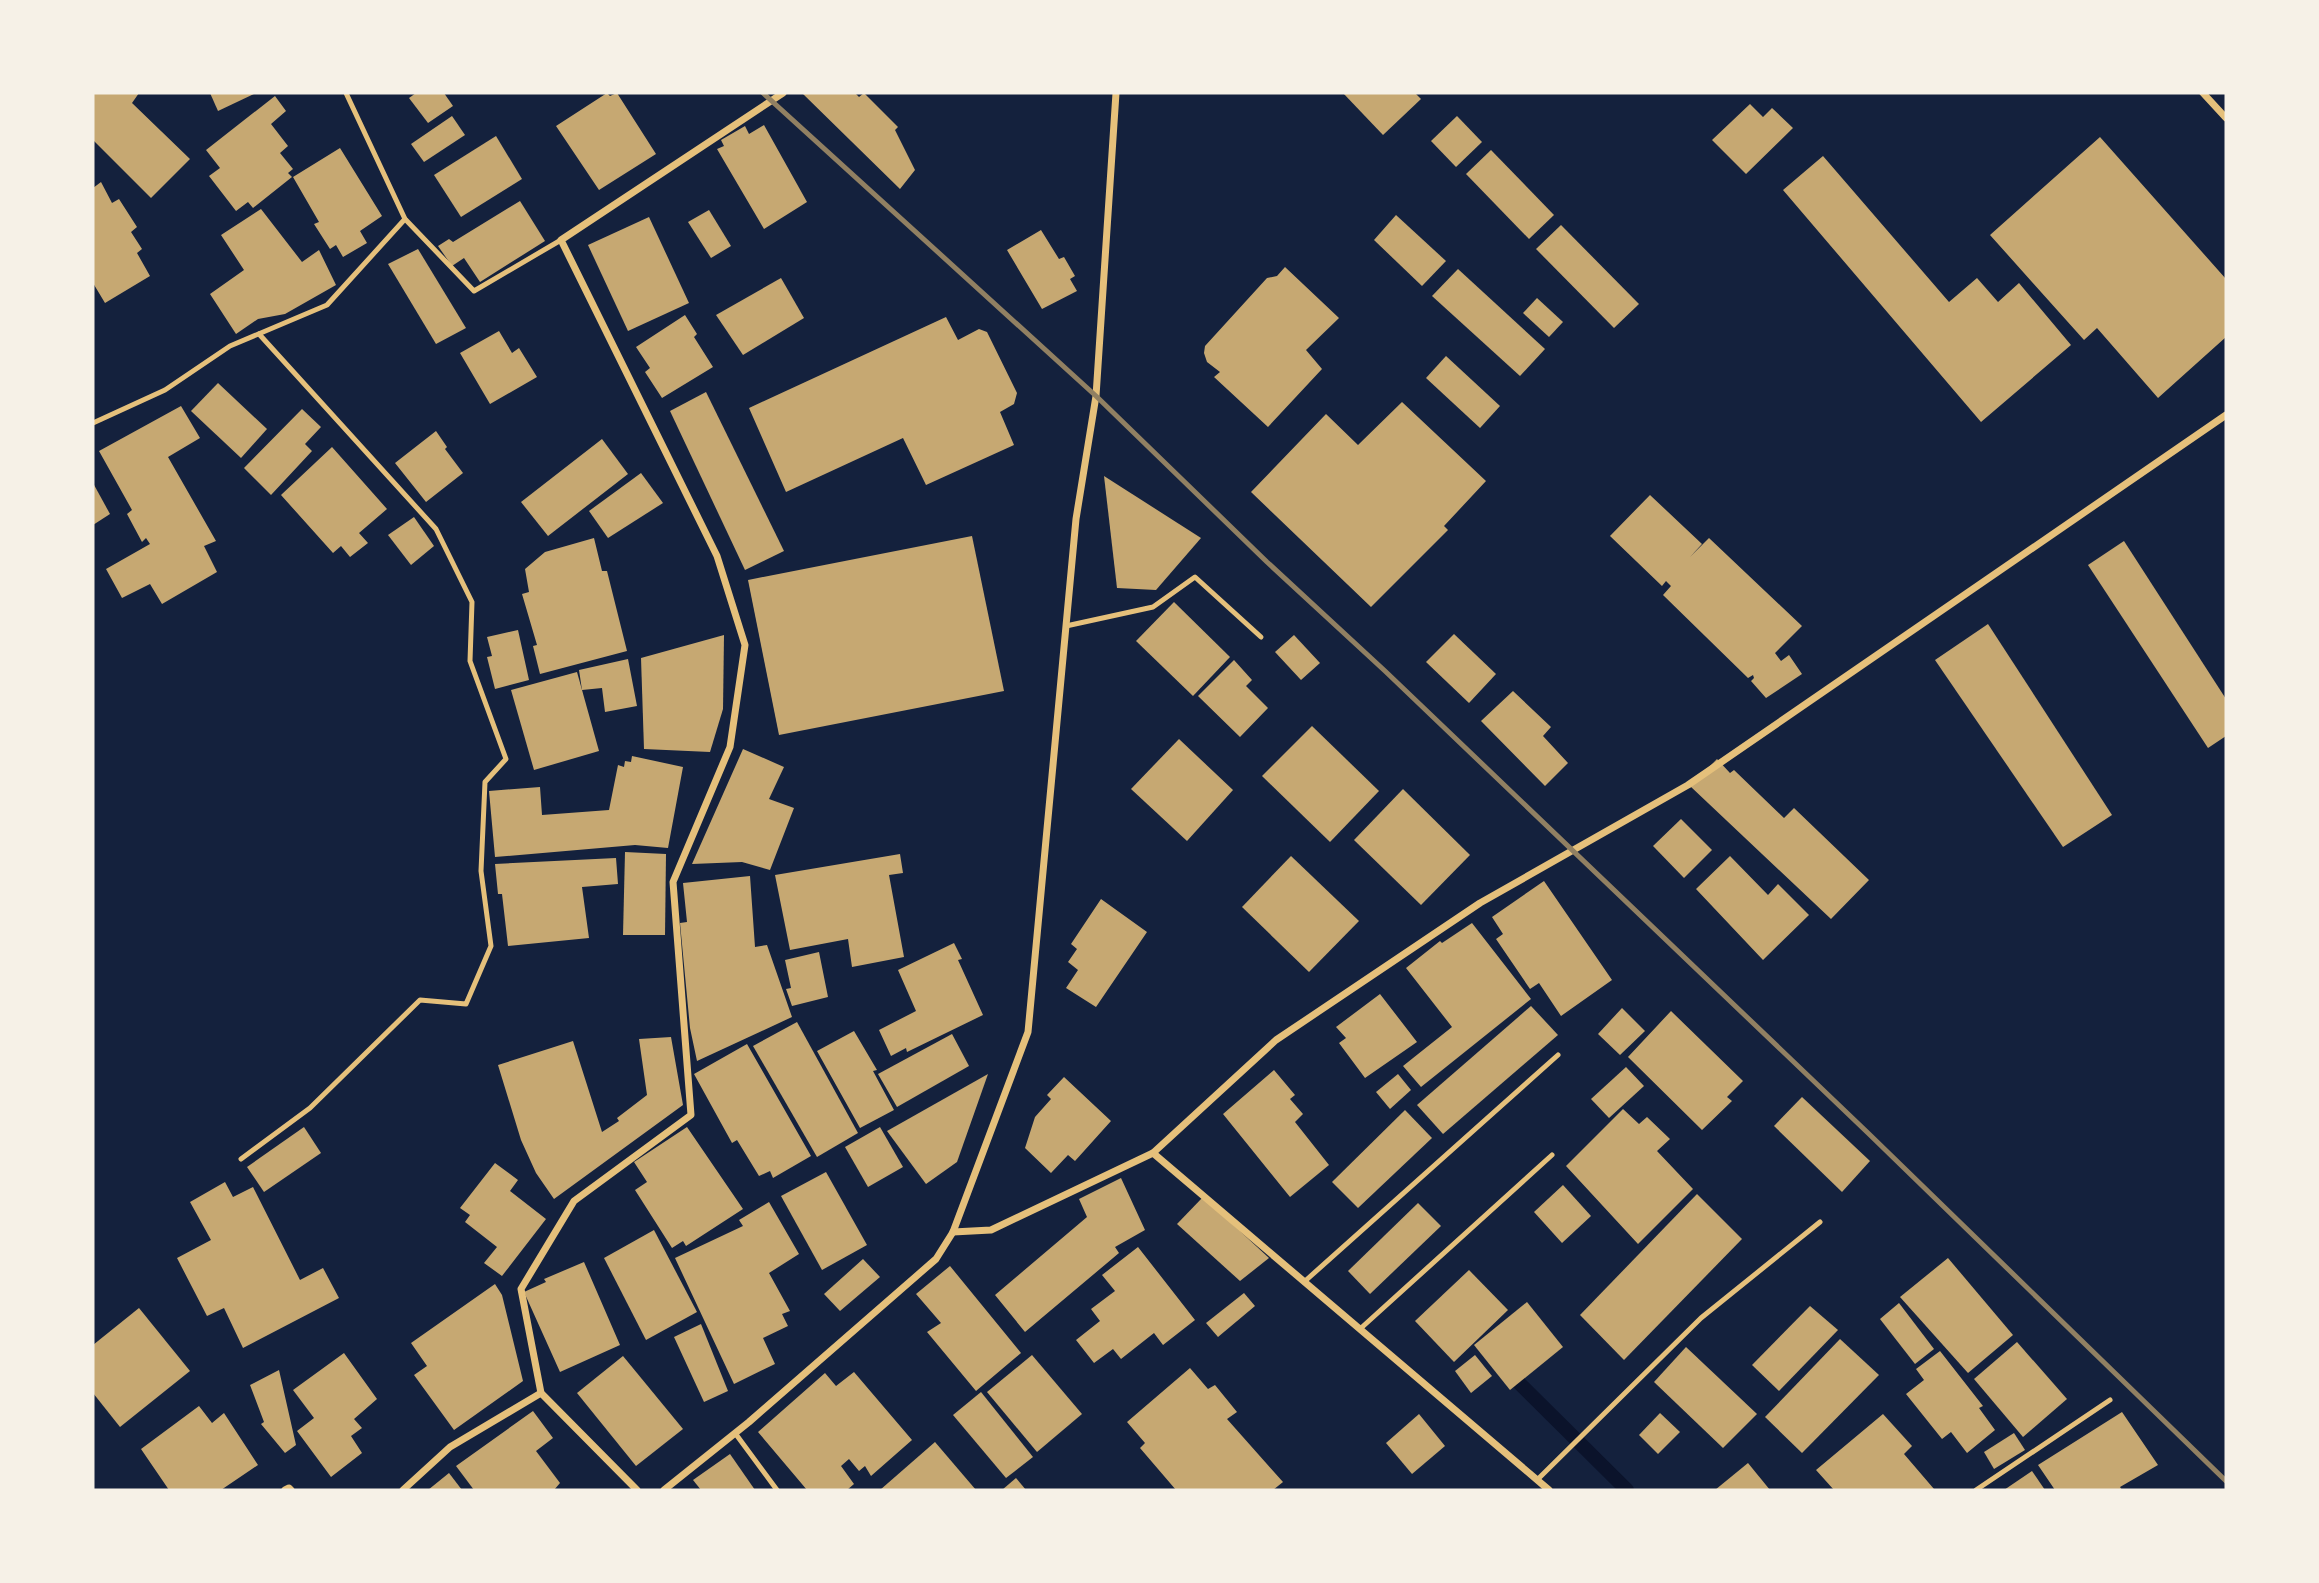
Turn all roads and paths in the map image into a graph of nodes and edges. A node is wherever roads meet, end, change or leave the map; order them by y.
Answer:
1 (346, 93) edge
2 (783, 93) edge
3 (1116, 93) edge
4 (2203, 93) edge
5 (2226, 118) edge
6 (405, 219) junction
7 (561, 240) junction
8 (259, 334) junction
9 (2226, 415) edge
10 (93, 423) edge
11 (1066, 626) junction
12 (1261, 637) dead end
13 (1558, 1055) dead end
14 (1153, 1153) junction
15 (1552, 1155) dead end
16 (241, 1159) dead end
17 (1820, 1222) dead end
18 (953, 1232) junction
19 (1304, 1282) junction
20 (1360, 1329) junction
21 (541, 1393) junction
22 (2110, 1400) dead end
23 (735, 1433) junction
24 (1537, 1480) junction
25 (285, 1490) edge
26 (291, 1490) edge
27 (403, 1490) edge
28 (637, 1490) edge
29 (664, 1490) edge
30 (777, 1490) edge
31 (1549, 1490) edge
32 (1976, 1490) edge

1 - 6 lane
2 - 7 street
3 - 11 street
4 - 5 street
6 - 7 lane
6 - 8 lane
7 - 21 street
8 - 10 lane
8 - 16 lane
9 - 14 street
11 - 12 lane
11 - 18 street
13 - 19 lane
14 - 18 street
14 - 19 street
15 - 20 lane
17 - 24 lane
18 - 23 street
19 - 20 street
20 - 24 street
21 - 27 street
21 - 28 street
22 - 32 lane
23 - 29 street
23 - 30 lane
24 - 31 street
25 - 26 street

